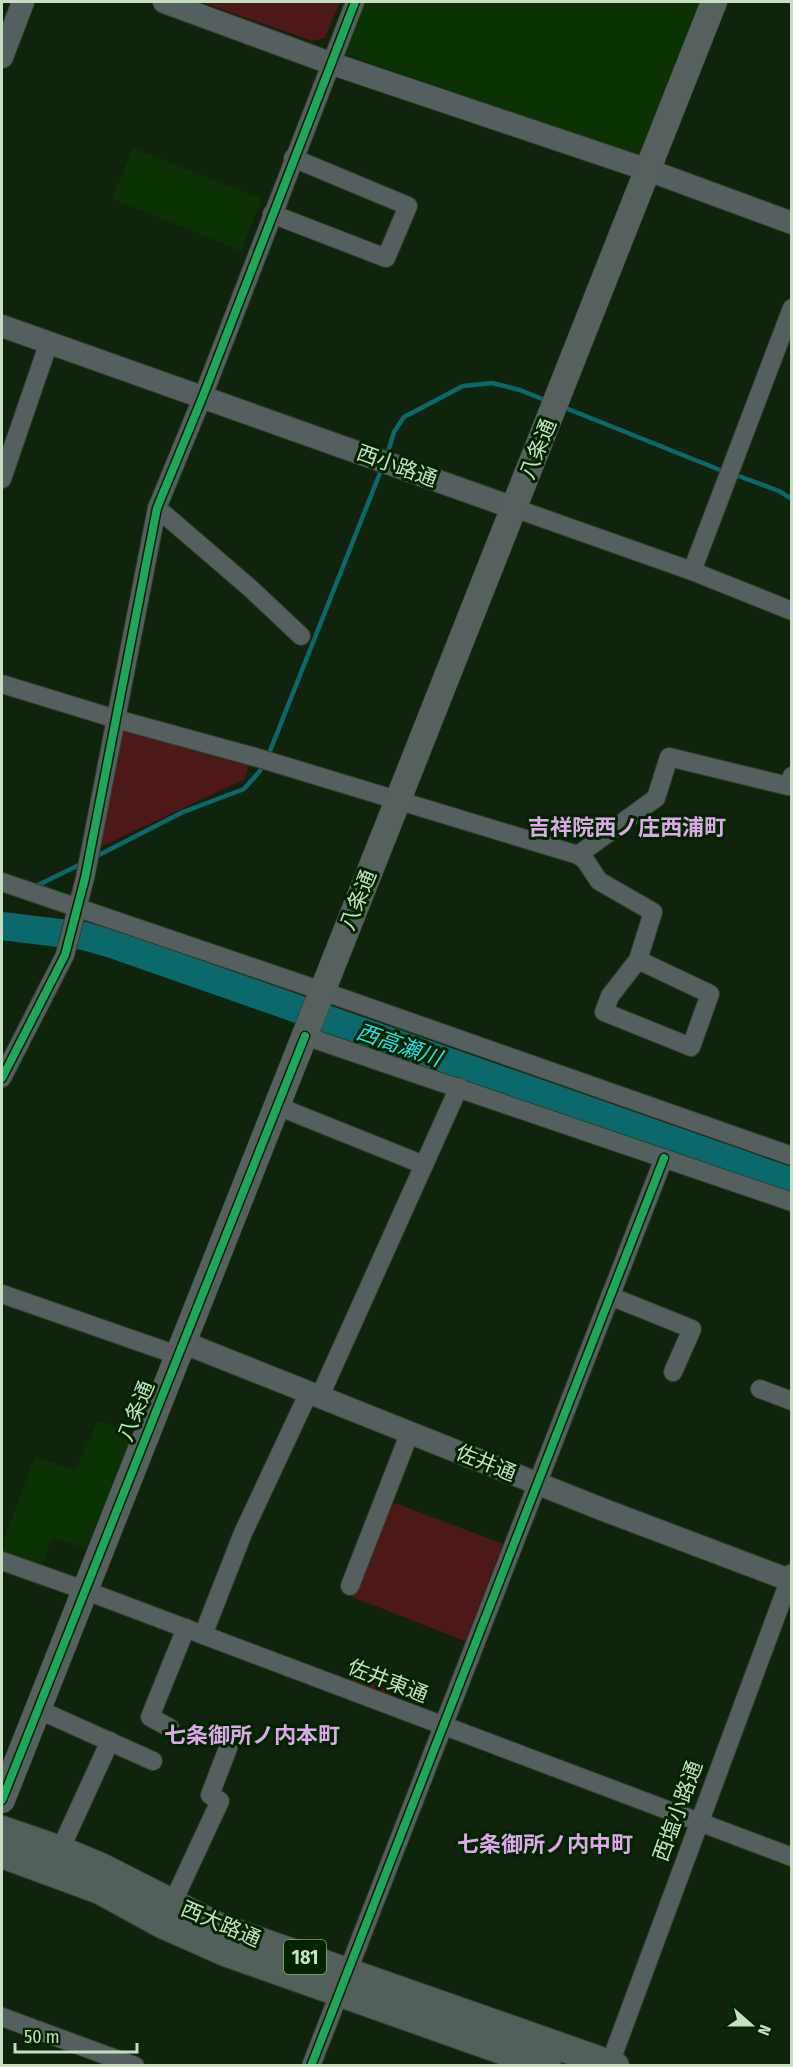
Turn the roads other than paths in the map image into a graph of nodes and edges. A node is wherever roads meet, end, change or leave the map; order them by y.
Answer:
1 (23, 2) edge
2 (165, 2) edge
3 (355, 2) edge
4 (714, 2) edge
5 (2, 57) edge
6 (330, 63) junction
7 (293, 158) junction
8 (648, 170) junction
9 (272, 214) junction
10 (792, 222) edge
11 (792, 308) edge
12 (2, 326) edge
13 (49, 342) junction
14 (203, 396) junction
15 (2, 479) edge
16 (157, 508) junction
17 (514, 508) junction
18 (692, 571) junction
19 (792, 611) edge
20 (301, 636) dead end
21 (2, 684) edge
22 (116, 719) junction
23 (792, 776) edge
24 (397, 801) junction
25 (578, 855) junction
26 (9, 885) edge
27 (77, 912) junction
28 (638, 960) junction
29 (322, 991) junction
30 (305, 1036) junction
31 (2, 1078) edge
32 (459, 1087) junction
33 (277, 1106) junction
34 (792, 1156) edge
35 (664, 1158) junction
36 (424, 1165) junction
37 (792, 1202) edge
38 (2, 1294) edge
39 (610, 1296) junction
40 (180, 1348) junction
41 (673, 1372) dead end
42 (760, 1389) dead end
43 (315, 1394) junction
44 (792, 1401) edge
45 (410, 1432) junction
46 (538, 1483) junction
47 (2, 1561) edge
48 (791, 1578) edge
49 (350, 1586) dead end
50 (84, 1590) junction
51 (194, 1632) junction
52 (37, 1709) junction
53 (443, 1725) junction
54 (170, 1728) dead end
55 (110, 1741) junction
56 (228, 1748) dead end
57 (153, 1761) dead end
58 (2, 1800) edge
59 (698, 1822) junction
60 (2, 1830) edge
61 (60, 1850) junction
62 (2, 1854) edge
63 (792, 1857) edge
64 (172, 1904) junction
65 (343, 1982) junction
66 (2, 2017) edge
67 (612, 2065) edge
68 (135, 2066) edge
69 (311, 2066) edge
70 (547, 2066) edge

1 - 5 street
2 - 6 street
3 - 6 street
4 - 8 main road, 八条通
6 - 7 street
6 - 8 street
7 - 9 street
7 - 9 street
8 - 10 street
8 - 17 main road, 八条通
9 - 14 street
11 - 18 street
12 - 13 street, 西小路通
13 - 14 street, 西小路通
13 - 15 street
14 - 16 street
14 - 17 street, 西小路通
16 - 20 street
16 - 22 street
17 - 18 street, 西小路通
17 - 24 main road, 八条通
18 - 19 street, 西小路通
21 - 22 street
22 - 24 street
22 - 27 street
23 - 25 street
24 - 25 street
24 - 29 main road, 八条通
25 - 28 street
26 - 27 street
27 - 29 street
27 - 31 street
28 - 28 street
29 - 30 main road, 八条通
29 - 34 street
30 - 32 street
30 - 33 main road, 八条通
32 - 35 street
32 - 36 street
33 - 36 street
33 - 40 main road, 八条通
35 - 37 street
35 - 39 street
36 - 43 street
38 - 40 street, 佐井通
39 - 41 street
39 - 46 street
40 - 43 street, 佐井通
40 - 50 main road, 八条通
42 - 44 street
43 - 45 street, 佐井通
43 - 51 street
45 - 46 street, 佐井通
45 - 49 street
46 - 48 street, 佐井通
46 - 53 street
47 - 50 street, 佐井東通
48 - 59 street, 西塩小路通
50 - 51 street, 佐井東通
50 - 52 main road, 八条通
51 - 53 street, 佐井東通
51 - 54 street
52 - 55 street
52 - 58 main road, 八条通
53 - 59 street, 佐井東通
53 - 65 street
55 - 57 street
55 - 61 street
56 - 64 street
59 - 63 street, 佐井東通
59 - 67 street, 西塩小路通
60 - 61 main road, 西大路通 / 181
61 - 64 main road, 西大路通 / 181
62 - 65 main road, 西大路通 / 181
64 - 65 main road, 西大路通 / 181
65 - 67 main road, 西大路通 / 181
65 - 69 street
65 - 70 main road, 西大路通 / 181
66 - 68 street

